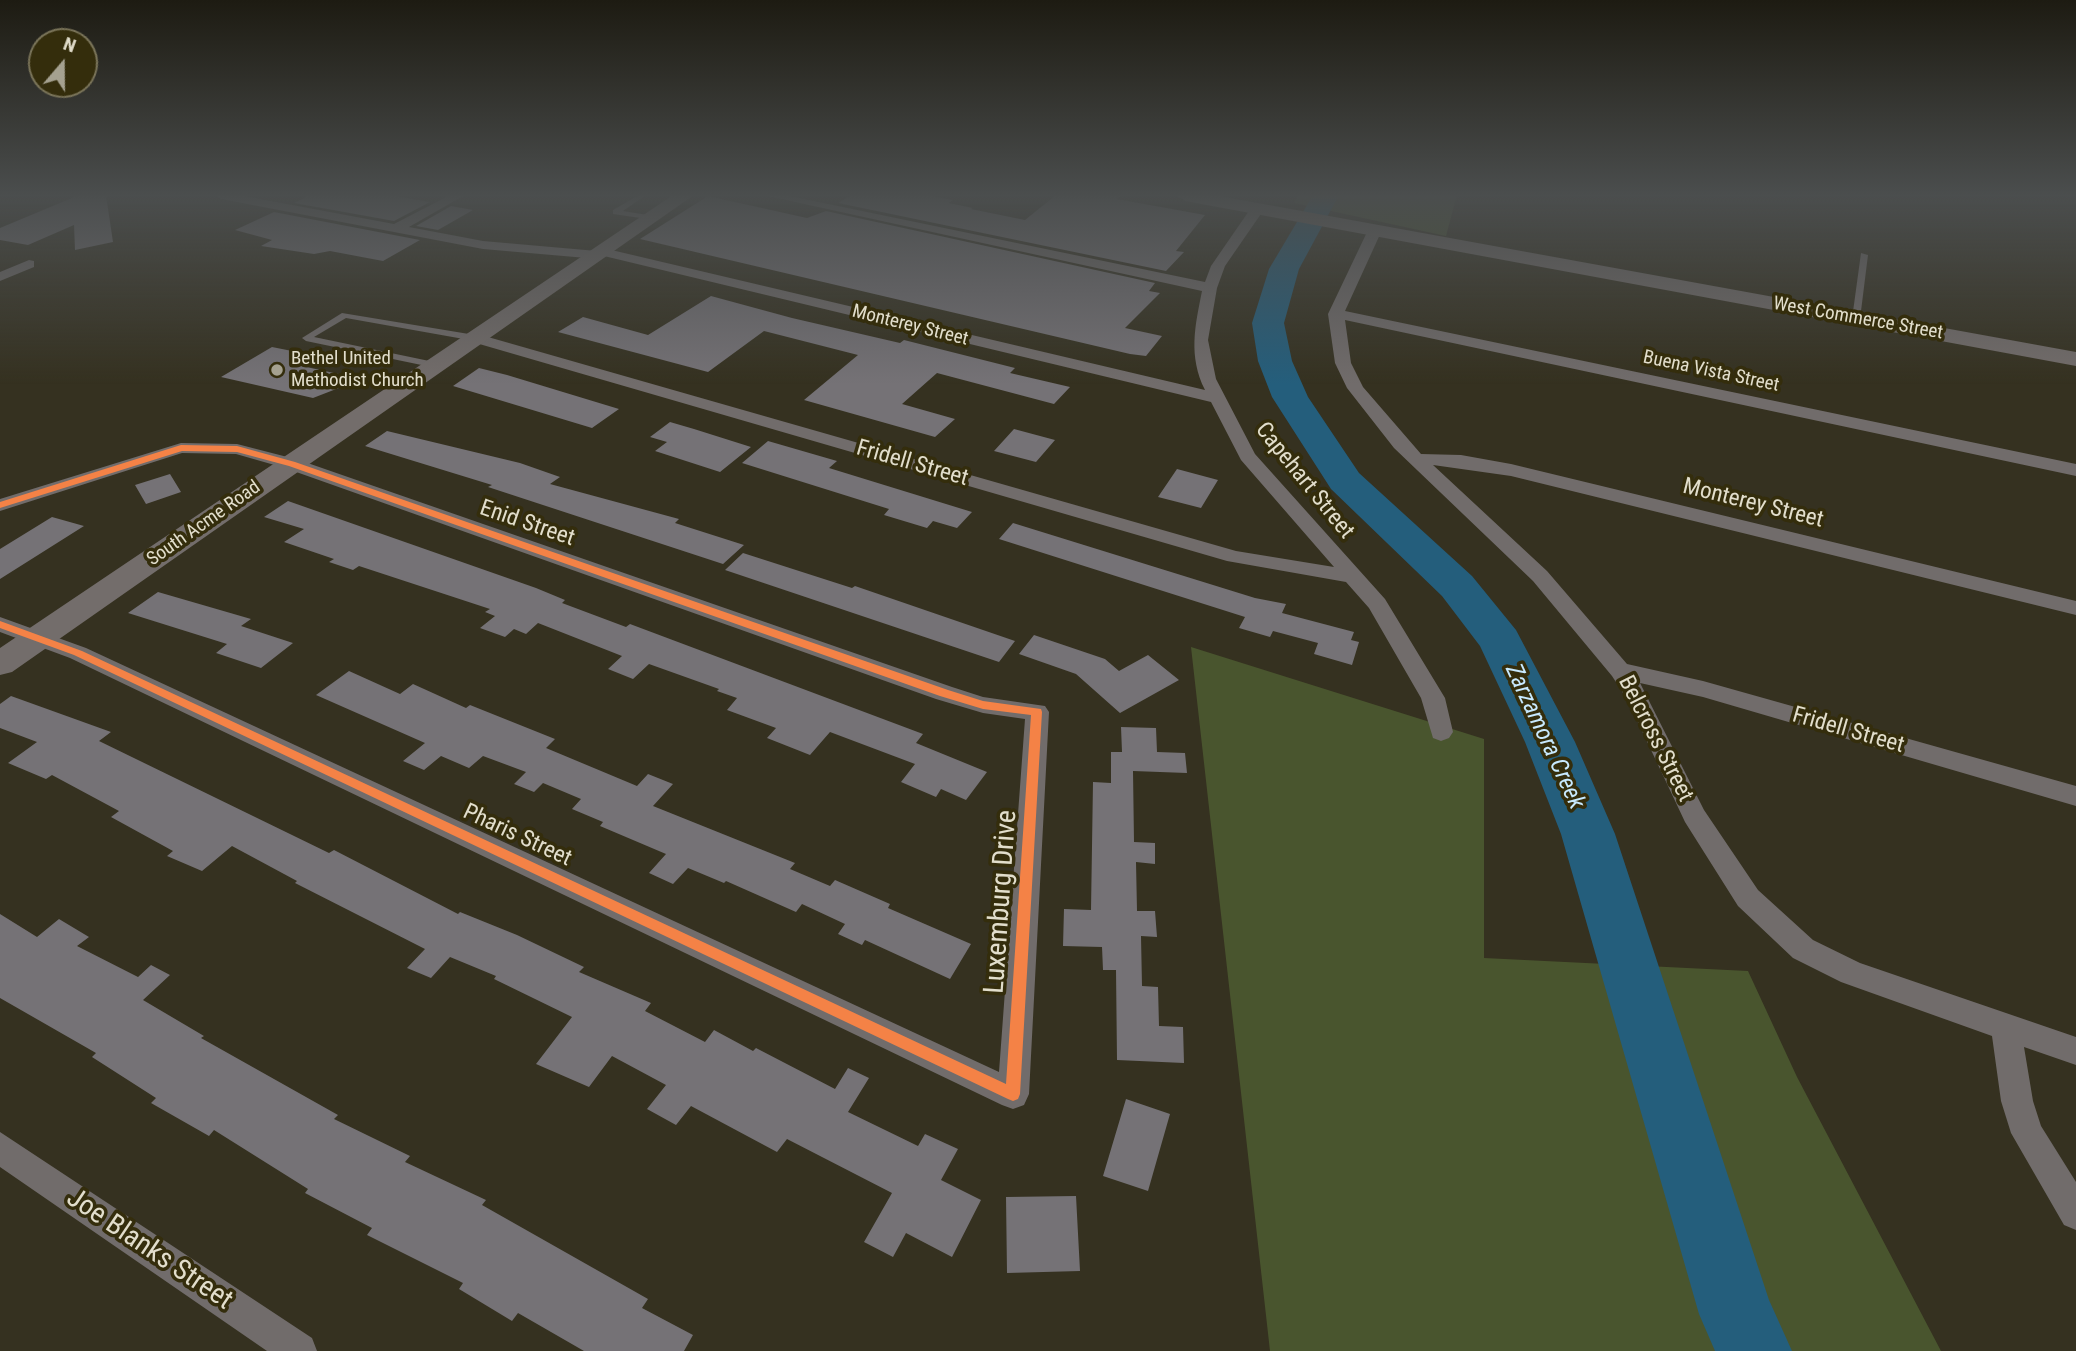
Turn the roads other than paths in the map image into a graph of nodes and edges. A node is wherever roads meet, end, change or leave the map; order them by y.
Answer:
1 (0, 258) edge
2 (595, 258) edge
3 (618, 258) edge
4 (1068, 258) edge
5 (1223, 258) edge
6 (1354, 258) edge
7 (1526, 258) edge
8 (1864, 258) edge
9 (0, 277) edge
10 (1210, 288) junction
11 (1336, 314) junction
12 (1856, 319) junction
13 (475, 338) junction
14 (2076, 359) edge
15 (436, 365) junction
16 (1217, 398) junction
17 (1416, 459) junction
18 (292, 464) junction
19 (2076, 470) edge
20 (0, 505) edge
21 (1352, 576) junction
22 (2076, 608) edge
23 (0, 624) edge
24 (40, 638) junction
25 (0, 664) edge
26 (1620, 670) junction
27 (1037, 712) joint
28 (1441, 732) dead end
29 (2076, 796) edge
30 (2006, 1026) junction
31 (2076, 1051) edge
32 (1013, 1094) joint
33 (0, 1149) edge
34 (2076, 1213) edge
35 (299, 1351) edge

1 - 9 street
2 - 13 main road, South Acme Road
3 - 16 street, Monterey Street
4 - 10 street
5 - 10 street, Capehart Street
6 - 11 street, Belcross Street
7 - 12 main road, West Commerce Street
8 - 12 lane
10 - 16 street, Capehart Street
11 - 17 street, Belcross Street
11 - 19 street, Buena Vista Street
12 - 14 main road, West Commerce Street
13 - 15 main road, South Acme Road
13 - 15 lane
13 - 21 street, Fridell Street
15 - 18 main road, South Acme Road
16 - 21 street, Capehart Street
17 - 22 street, Monterey Street
17 - 26 street, Belcross Street
18 - 20 street, Enid Street
18 - 24 main road, South Acme Road
18 - 27 street, Enid Street
21 - 28 street, Capehart Street
23 - 24 street, Pharis Street
24 - 25 main road, South Acme Road
24 - 32 street, Pharis Street
26 - 29 street, Fridell Street
26 - 30 street, Belcross Street
27 - 32 street, Luxemburg Drive
30 - 31 street, Belcross Street
30 - 34 street
33 - 35 street, Joe Blanks Street

